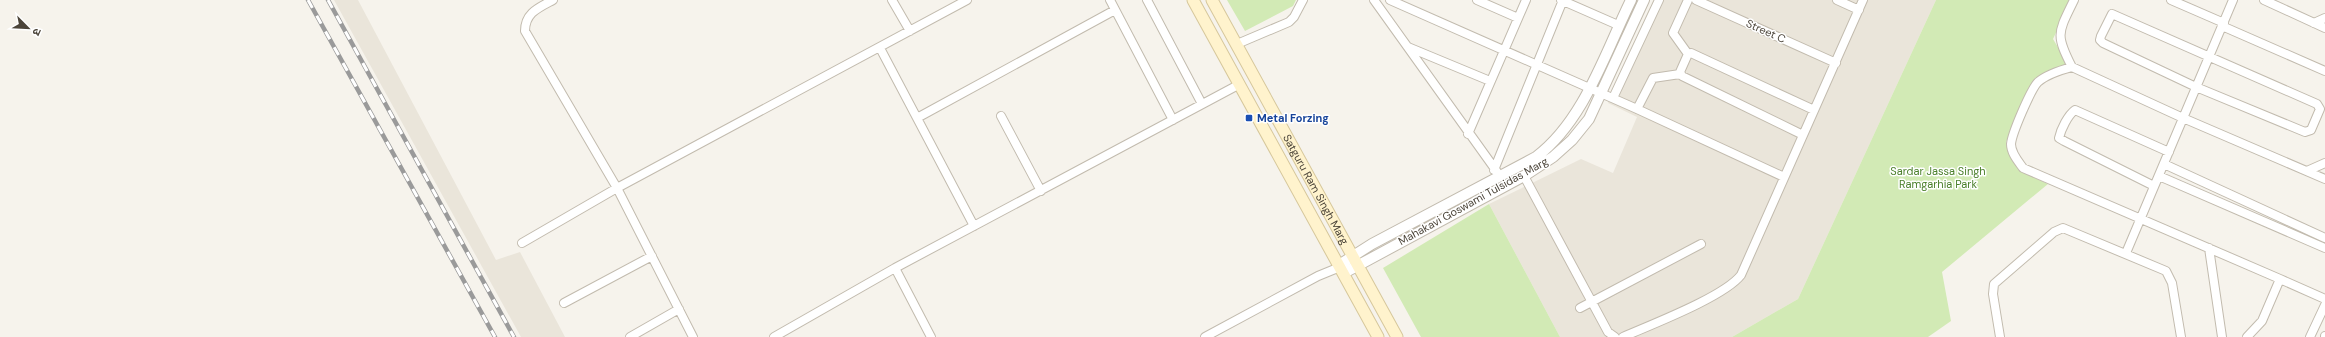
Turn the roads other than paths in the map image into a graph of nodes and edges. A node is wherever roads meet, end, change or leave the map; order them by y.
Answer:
1 (553, 0) edge
2 (892, 0) edge
3 (967, 0) edge
4 (1110, 0) edge
5 (1147, 0) edge
6 (1193, 0) edge
7 (1212, 0) edge
8 (1303, 0) edge
9 (1374, 0) edge
10 (1390, 0) edge
11 (1477, 0) edge
12 (1526, 0) edge
13 (1562, 0) edge
14 (1631, 0) edge
15 (1644, 0) edge
16 (1659, 0) edge
17 (1688, 0) edge
18 (1696, 0) edge
19 (1837, 0) edge
20 (1863, 0) edge
21 (2074, 0) edge
22 (2171, 0) edge
23 (2233, 0) edge
24 (2264, 0) edge
25 (1115, 10) junction
26 (1859, 10) junction
27 (1518, 18) junction
28 (2325, 18) edge
29 (2314, 23) junction
30 (2223, 24) junction
31 (1618, 25) junction
32 (2325, 28) edge
33 (910, 31) junction
34 (1237, 44) junction
35 (1407, 47) junction
36 (880, 48) junction
37 (1503, 51) junction
38 (1688, 54) junction
39 (2209, 57) junction
40 (1836, 63) junction
41 (1537, 65) junction
42 (2072, 67) junction
43 (2325, 71) edge
44 (1680, 74) junction
45 (1490, 81) junction
46 (1240, 84) junction
47 (2196, 87) junction
48 (1589, 88) junction
49 (1601, 92) junction
50 (1613, 98) junction
51 (1202, 104) junction
52 (1637, 109) junction
53 (1814, 110) junction
54 (1001, 116) dead end
55 (917, 118) junction
56 (2183, 118) junction
57 (1173, 120) junction
58 (1468, 134) junction
59 (1803, 135) junction
60 (2169, 152) junction
61 (2325, 163) edge
62 (2164, 164) junction
63 (2307, 171) junction
64 (1497, 173) junction
65 (1524, 176) junction
66 (2159, 176) junction
67 (1784, 177) junction
68 (2325, 179) edge
69 (2154, 186) junction
70 (617, 188) junction
71 (1041, 191) junction
72 (2141, 218) junction
73 (974, 226) junction
74 (2325, 238) edge
75 (522, 243) dead end
76 (1701, 244) dead end
77 (2209, 248) junction
78 (2325, 248) edge
79 (2126, 253) junction
80 (652, 256) junction
81 (1354, 260) junction
82 (1340, 267) junction
83 (894, 268) junction
84 (2280, 279) junction
85 (2325, 299) edge
86 (1591, 301) junction
87 (564, 303) dead end
88 (2325, 305) edge
89 (1580, 308) dead end
90 (679, 310) junction
91 (630, 337) edge
92 (693, 337) edge
93 (774, 337) edge
94 (931, 337) edge
95 (1205, 337) edge
96 (1378, 337) edge
97 (1397, 337) edge
98 (1614, 337) edge
99 (1622, 337) edge
100 (2000, 337) edge
101 (2181, 337) edge
102 (2222, 337) edge
103 (2247, 337) edge
104 (2310, 337) edge

1 - 70 street
2 - 33 street
3 - 33 street
4 - 25 street
5 - 51 street
6 - 46 main road, Satguru Ram Singh Marg
7 - 34 main road, Satguru Ram Singh Marg
8 - 34 street
9 - 35 street
10 - 37 street
11 - 27 street
12 - 27 street
13 - 31 street
13 - 41 street
14 - 31 street, Mahakavi Goswami Tulsidas Marg
15 - 49 street, Mahakavi Goswami Tulsidas Marg
16 - 50 street
17 - 38 street
18 - 40 street, Street C
19 - 26 street
20 - 26 street
21 - 42 street
22 - 30 street
23 - 30 street
24 - 29 street
25 - 55 street
25 - 57 street
26 - 40 street
27 - 37 street
28 - 29 street
29 - 32 street
30 - 39 street
30 - 43 street
31 - 48 street, Mahakavi Goswami Tulsidas Marg
33 - 36 street
34 - 81 main road, Satguru Ram Singh Marg
35 - 45 street
35 - 58 street
36 - 55 street
36 - 70 street
37 - 41 street
37 - 45 street
38 - 44 street
38 - 53 street
39 - 47 street
39 - 47 street
39 - 47 street
40 - 53 street
41 - 48 street
41 - 64 street
42 - 56 street
42 - 72 street
44 - 52 street
44 - 59 street
45 - 58 street
46 - 51 street
46 - 82 main road, Satguru Ram Singh Marg
47 - 56 street
48 - 49 street
48 - 64 street, Mahakavi Goswami Tulsidas Marg
49 - 50 street
49 - 65 street, Mahakavi Goswami Tulsidas Marg
50 - 52 street
51 - 57 street
52 - 67 street
53 - 59 street
54 - 71 street
55 - 73 street
56 - 60 street
56 - 63 street
57 - 71 street
58 - 64 street
59 - 67 street
60 - 62 street
60 - 69 street
61 - 63 street
62 - 66 street
62 - 74 street
63 - 68 street
64 - 81 street, Mahakavi Goswami Tulsidas Marg
65 - 81 street, Mahakavi Goswami Tulsidas Marg
65 - 86 street
66 - 69 street
66 - 78 street
67 - 99 street
69 - 72 street
70 - 75 street
70 - 80 street
71 - 73 street
72 - 77 street
72 - 79 street
73 - 83 street
76 - 86 street
77 - 84 street
77 - 102 street
79 - 100 street
79 - 101 street
80 - 87 street
80 - 90 street
81 - 82 street
81 - 97 main road, Satguru Ram Singh Marg
82 - 95 street
82 - 96 main road, Satguru Ram Singh Marg
83 - 93 street
83 - 94 street
84 - 85 street
84 - 103 street
86 - 89 street
86 - 98 street
88 - 104 street
90 - 91 street
90 - 92 street

